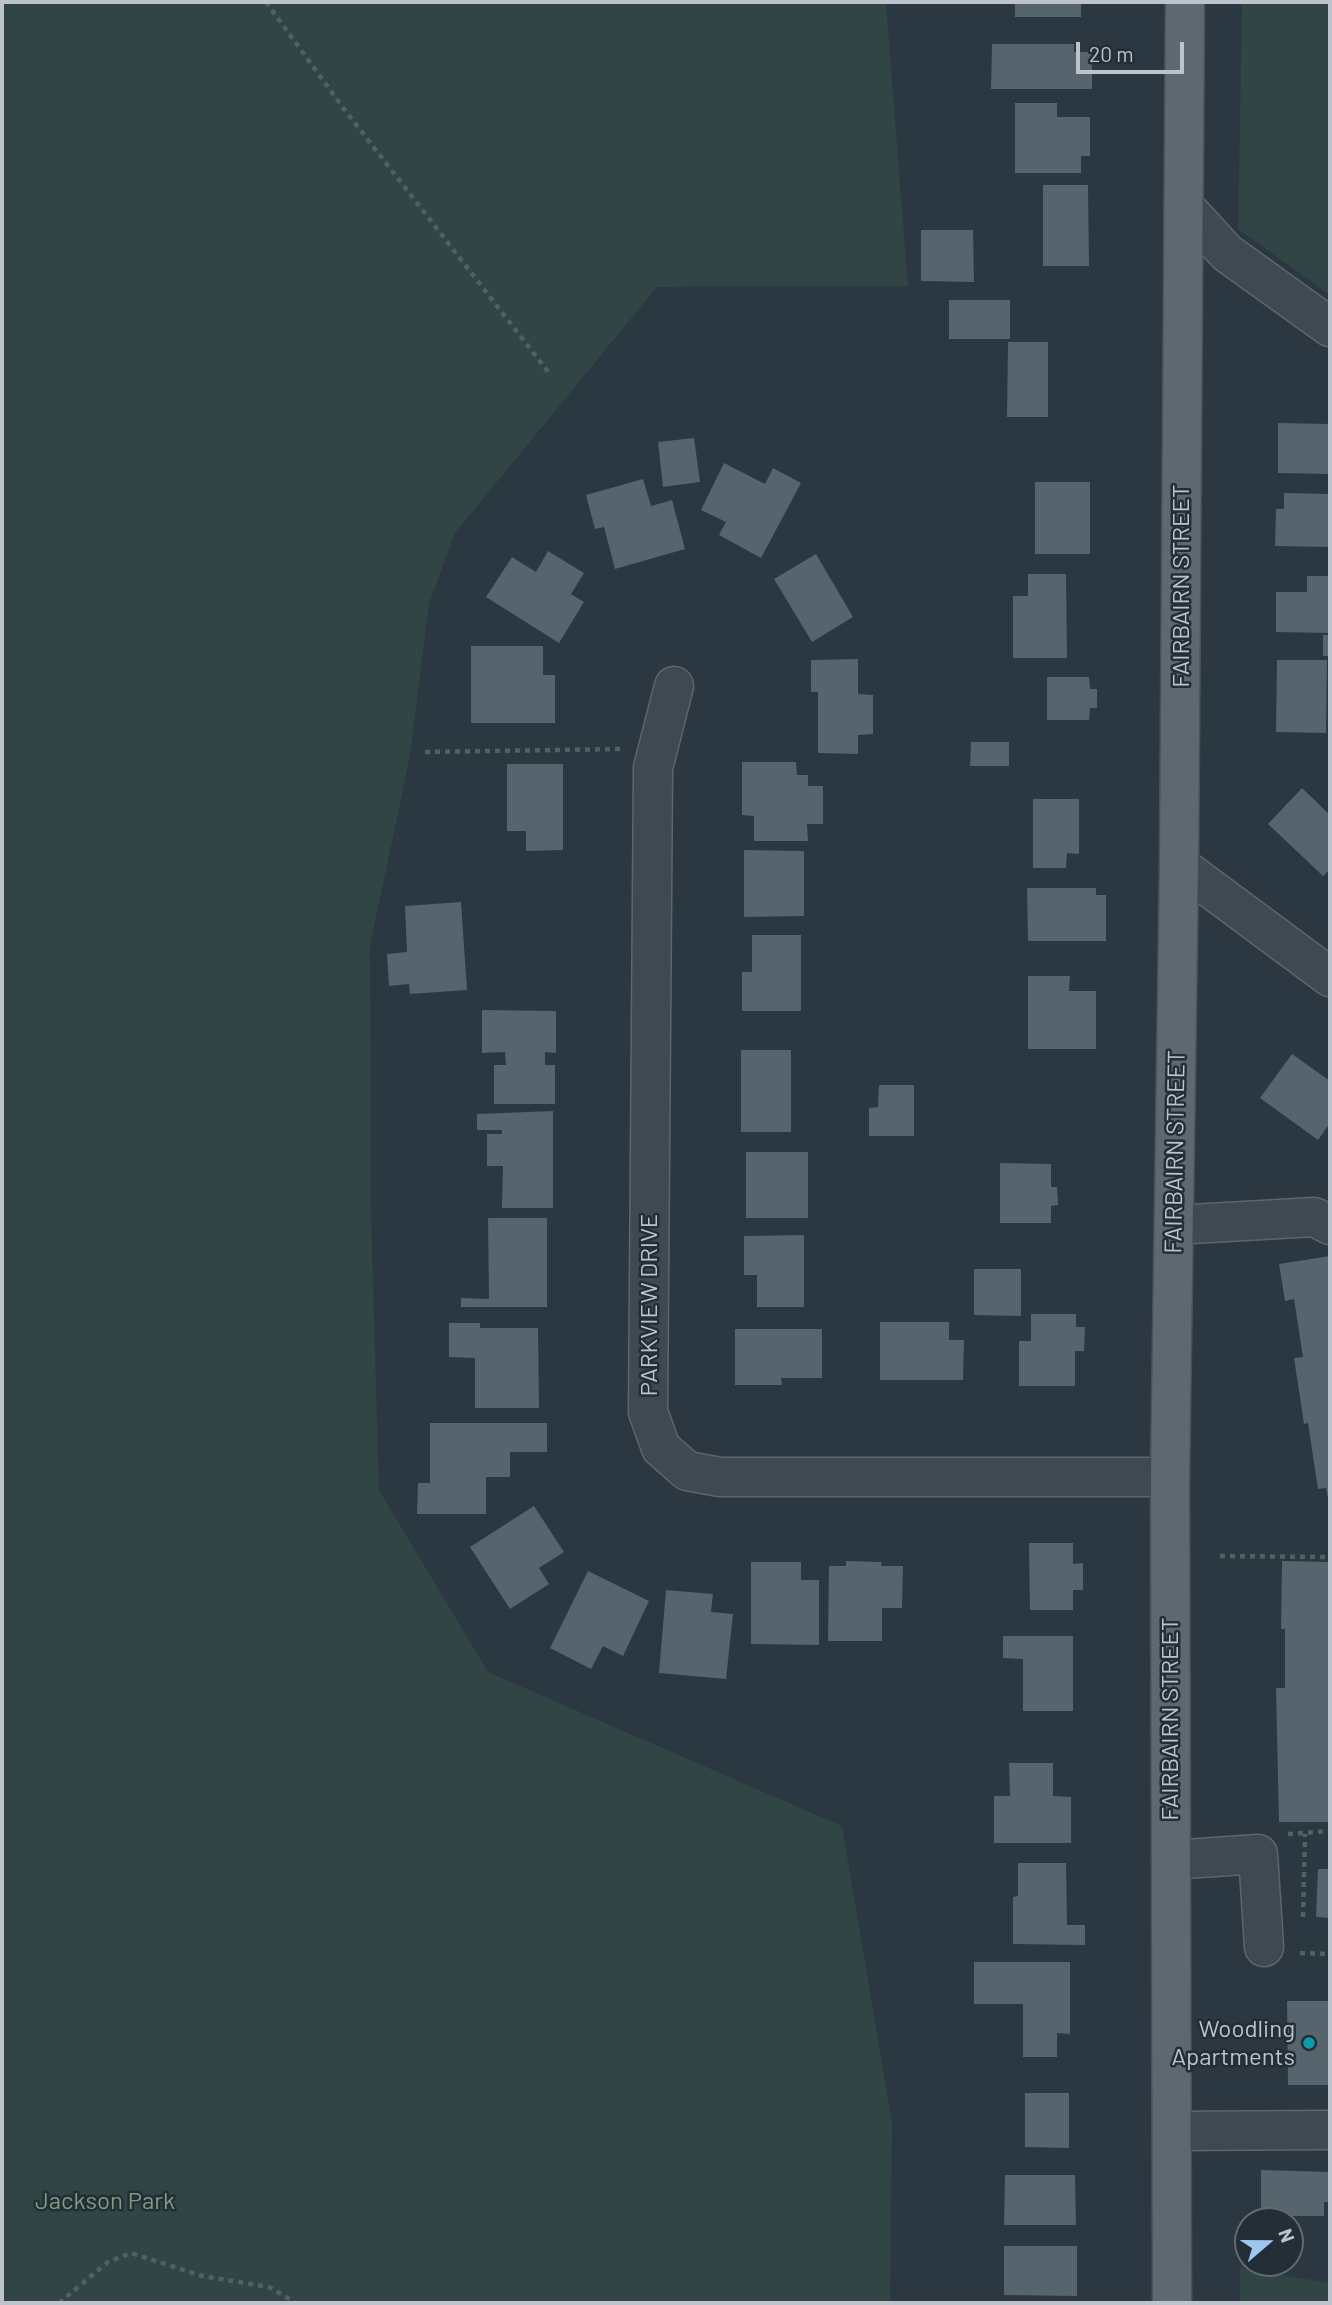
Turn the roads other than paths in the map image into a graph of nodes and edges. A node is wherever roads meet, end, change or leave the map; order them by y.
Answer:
1 (1185, 2) edge
2 (1184, 206) junction
3 (1330, 327) edge
4 (674, 686) dead end
5 (1179, 865) junction
6 (1330, 977) edge
7 (1330, 1225) edge
8 (1174, 1226) junction
9 (1170, 1477) junction
10 (1171, 1860) junction
11 (1264, 1947) dead end
12 (1330, 2130) edge
13 (1172, 2131) junction
14 (1172, 2303) edge

1 - 2 main road, FAIRBAIRN STREET
2 - 3 street
2 - 5 main road, FAIRBAIRN STREET
4 - 9 street, PARKVIEW DRIVE
5 - 6 street
5 - 8 main road, FAIRBAIRN STREET
7 - 8 street
8 - 9 main road, FAIRBAIRN STREET
9 - 10 main road, FAIRBAIRN STREET
10 - 11 street
10 - 13 main road, FAIRBAIRN STREET
12 - 13 street
13 - 14 main road, FAIRBAIRN STREET

